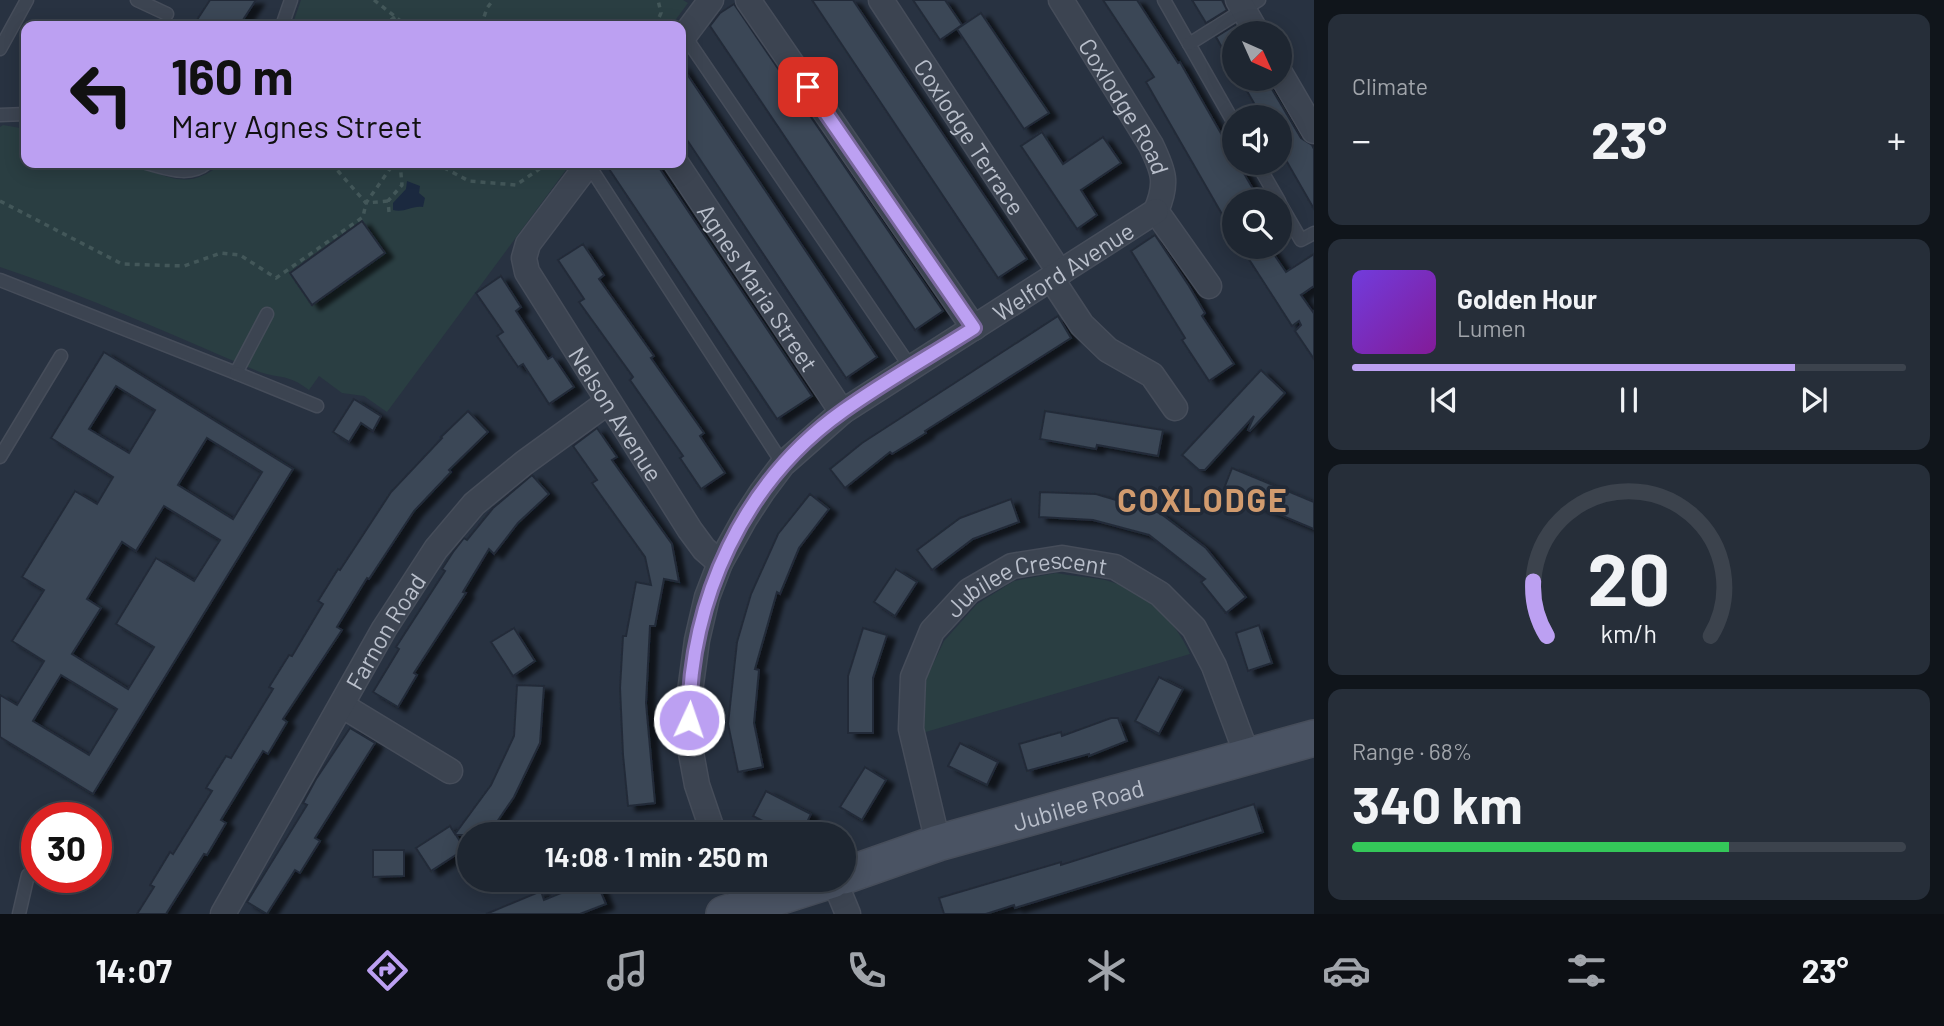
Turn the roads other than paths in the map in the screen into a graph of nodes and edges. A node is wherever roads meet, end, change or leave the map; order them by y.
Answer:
1 (27, 0) edge
2 (137, 0) edge
3 (291, 0) edge
4 (711, 0) edge
5 (748, 0) edge
6 (881, 0) edge
7 (1061, 0) edge
8 (1164, 0) edge
9 (1247, 3) edge
10 (167, 14) dead end
11 (284, 21) edge
12 (1253, 21) edge
13 (686, 32) edge
14 (686, 43) edge
15 (1189, 44) junction
16 (0, 49) edge
17 (1291, 91) edge
18 (1224, 105) edge
19 (21, 114) edge
20 (0, 115) edge
21 (1314, 131) edge
22 (164, 168) edge
23 (196, 168) edge
24 (584, 168) edge
25 (591, 168) edge
26 (679, 168) edge
27 (1156, 211) junction
28 (1292, 224) edge
29 (1314, 233) edge
30 (1055, 275) junction
31 (0, 280) edge
32 (1209, 286) dead end
33 (267, 314) dead end
34 (974, 328) junction
35 (61, 356) dead end
36 (911, 368) junction
37 (236, 373) junction
38 (608, 402) junction
39 (317, 406) dead end
40 (1175, 408) dead end
41 (842, 412) junction
42 (0, 457) edge
43 (782, 464) junction
44 (720, 563) junction
45 (342, 706) junction
46 (1314, 738) edge
47 (1247, 755) junction
48 (450, 771) dead end
49 (710, 822) edge
50 (938, 843) junction
51 (856, 872) edge
52 (774, 892) edge
53 (838, 892) edge
54 (24, 893) edge
55 (735, 900) edge
56 (19, 914) edge
57 (223, 914) edge
58 (848, 914) edge

1 - 16 lane
2 - 10 lane
3 - 11 lane
4 - 13 street
5 - 34 street
6 - 30 street, Coxlodge Terrace
7 - 27 street, Coxlodge Road
8 - 15 lane
9 - 12 street
9 - 15 lane
14 - 36 lane
15 - 18 lane
17 - 21 street
19 - 20 lane
22 - 23 lane
24 - 38 street, Nelson Avenue
25 - 43 lane
26 - 41 street, Agnes Maria Street
27 - 30 street, Welford Avenue
27 - 32 street, Coxlodge Road
28 - 29 lane
30 - 34 street, Welford Avenue
30 - 40 street, Coxlodge Terrace
31 - 37 lane
33 - 37 lane
34 - 36 street, Welford Avenue
35 - 42 lane
36 - 41 street, Welford Avenue
37 - 39 lane
38 - 44 street, Nelson Avenue
38 - 45 street, Farnon Road
41 - 43 street, Welford Avenue
43 - 44 street, Welford Avenue
44 - 49 street, Welford Avenue
45 - 48 street
45 - 57 street, Farnon Road
46 - 47 street, Jubilee Road
47 - 50 street, Jubilee Road
47 - 50 street, Jubilee Crescent
50 - 51 street, Jubilee Road
52 - 55 street
53 - 58 street
54 - 56 lane

